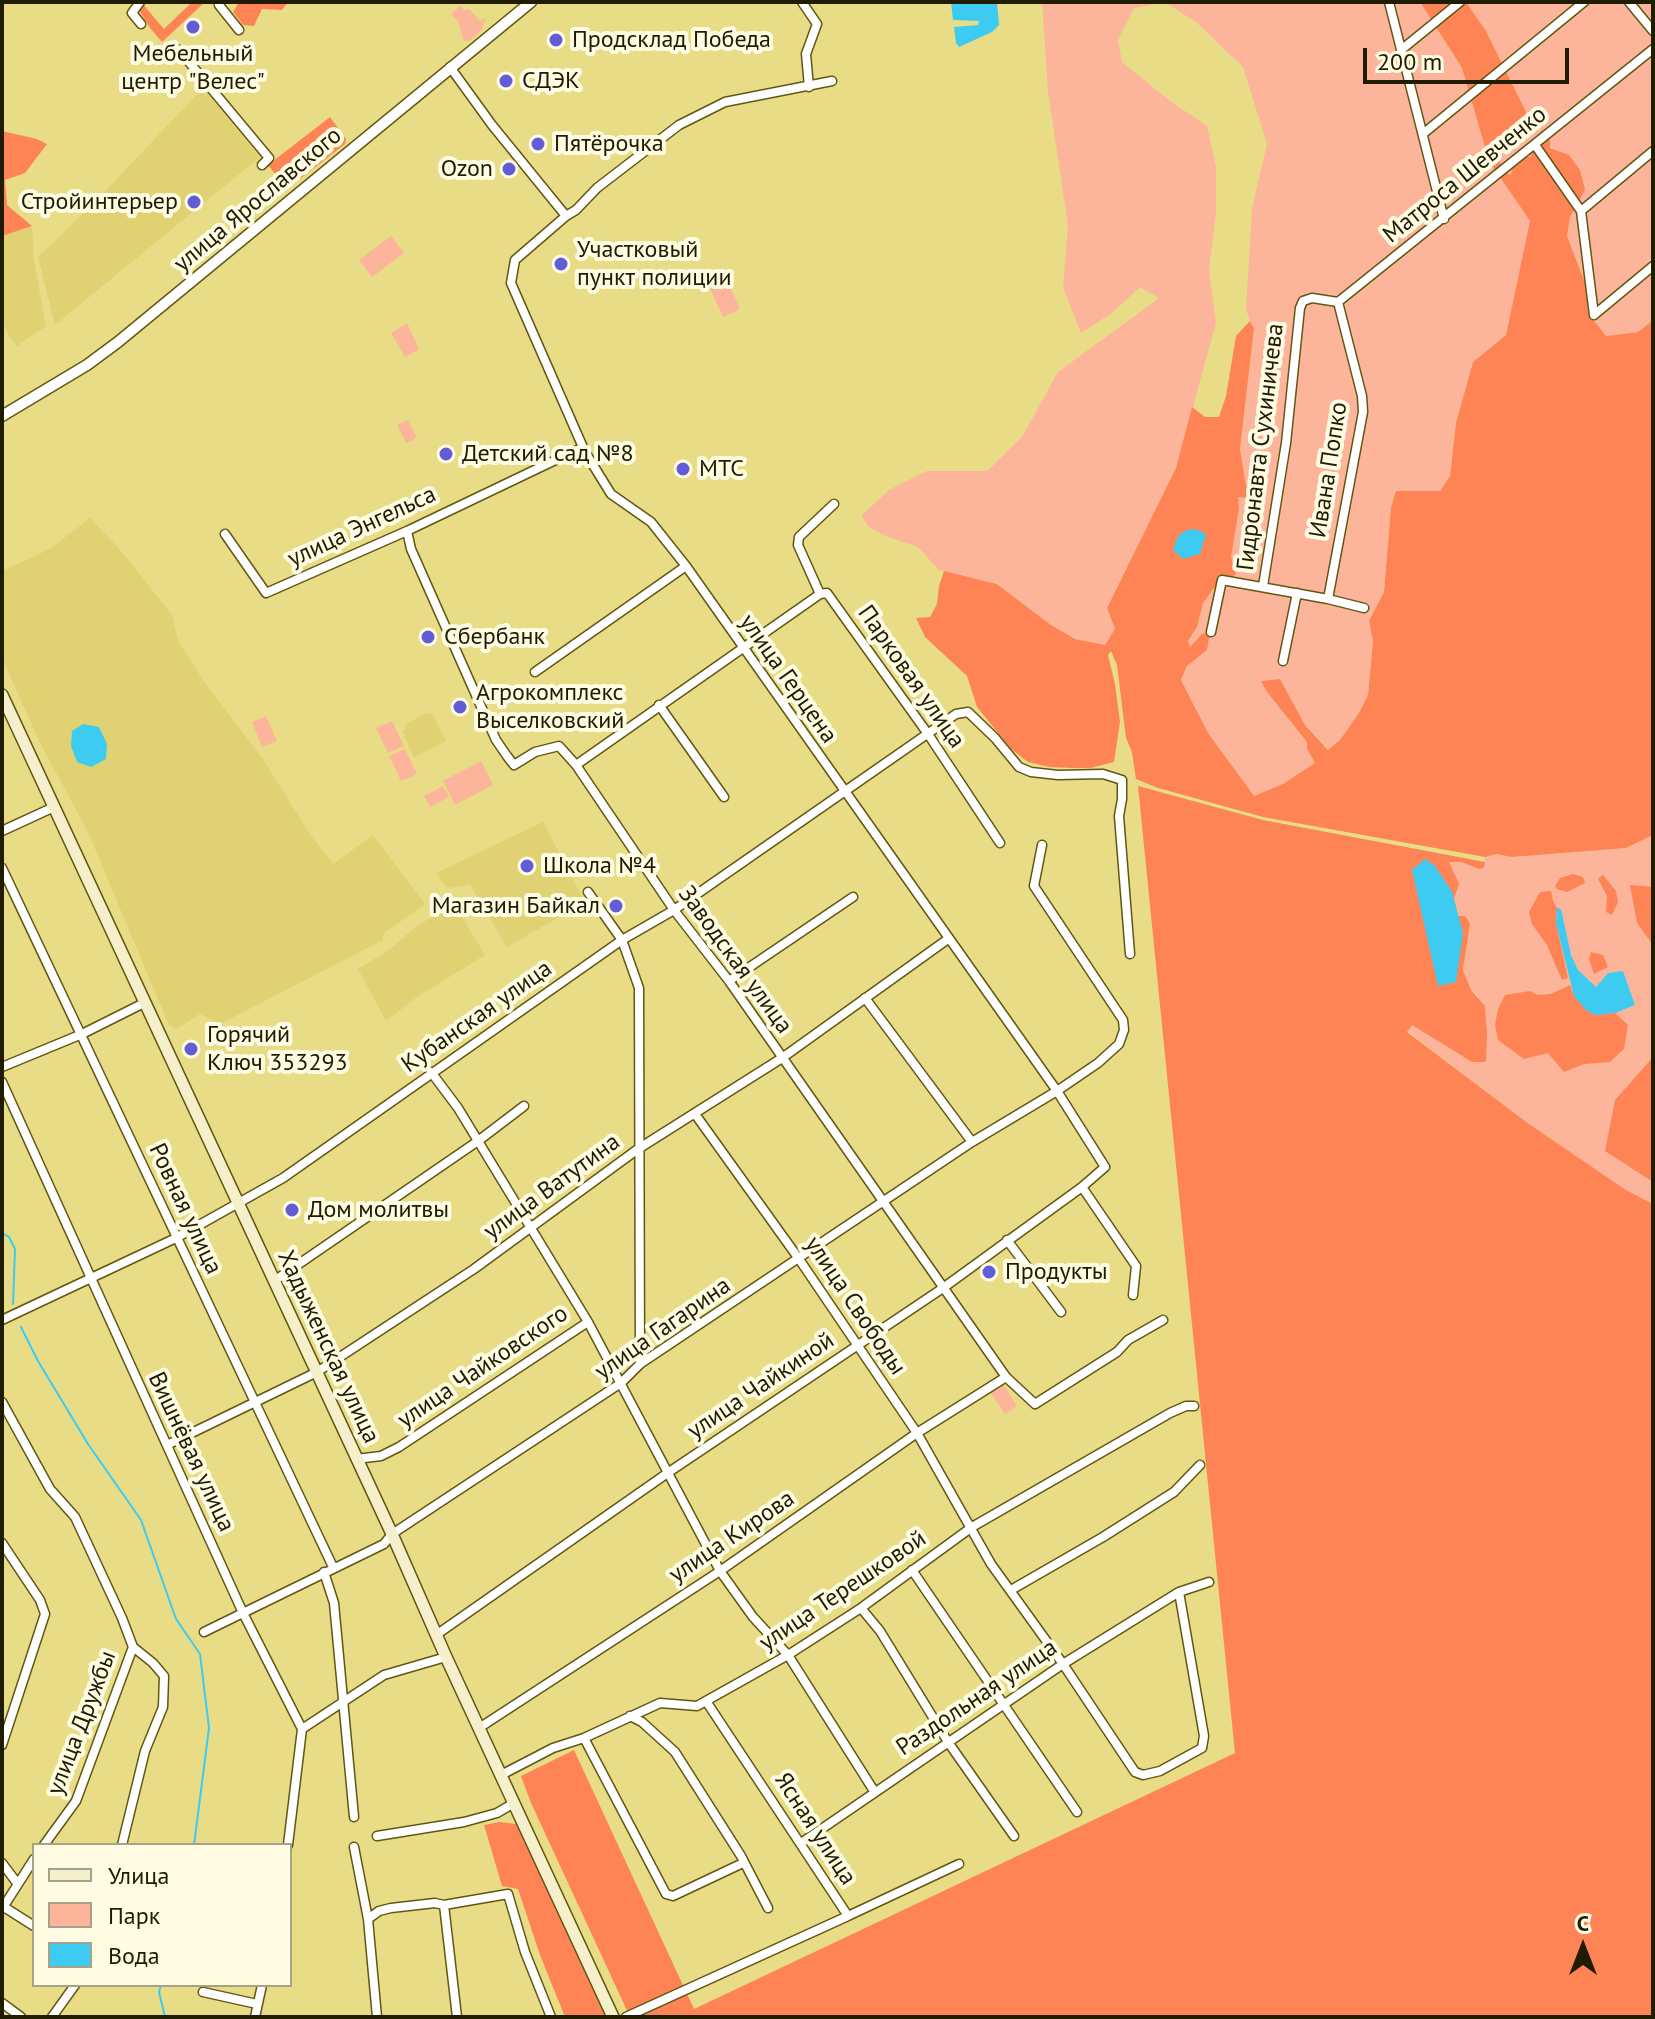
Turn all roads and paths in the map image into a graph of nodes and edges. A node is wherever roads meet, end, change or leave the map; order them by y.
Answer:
1 (140, 2) edge
2 (531, 2) edge
3 (802, 2) edge
4 (1389, 2) edge
5 (1460, 2) edge
6 (1584, 2) edge
7 (1629, 2) edge
8 (219, 5) dead end
9 (141, 24) dead end
10 (239, 30) dead end
11 (1653, 31) edge
12 (1653, 49) edge
13 (179, 50) dead end
14 (1401, 50) junction
15 (450, 67) junction
16 (832, 81) dead end
17 (809, 87) junction
18 (1424, 133) junction
19 (1535, 145) junction
20 (1653, 151) edge
21 (262, 165) dead end
22 (1581, 211) junction
23 (566, 216) junction
24 (1444, 219) junction
25 (1653, 266) edge
26 (1338, 302) junction
27 (2, 416) edge
28 (585, 452) junction
29 (834, 504) dead end
30 (407, 531) junction
31 (225, 534) dead end
32 (686, 566) junction
33 (1263, 586) junction
34 (1297, 593) junction
35 (820, 594) junction
36 (1328, 599) junction
37 (1364, 608) dead end
38 (1211, 632) dead end
39 (742, 648) junction
40 (1283, 661) dead end
41 (535, 672) dead end
42 (2, 695) edge
43 (659, 705) junction
44 (928, 734) junction
45 (576, 765) junction
46 (844, 792) junction
47 (724, 797) dead end
48 (54, 807) junction
49 (2, 831) edge
50 (1000, 843) dead end
51 (1042, 845) dead end
52 (2, 868) edge
53 (588, 892) dead end
54 (853, 897) dead end
55 (674, 910) junction
56 (948, 939) junction
57 (622, 940) junction
58 (1130, 954) dead end
59 (729, 981) junction
60 (865, 998) junction
61 (144, 1003) junction
62 (82, 1034) junction
63 (782, 1058) junction
64 (2, 1067) edge
65 (431, 1072) junction
66 (2, 1082) edge
67 (1057, 1091) junction
68 (524, 1106) dead end
69 (695, 1114) junction
70 (478, 1141) junction
71 (972, 1142) junction
72 (638, 1149) junction
73 (1105, 1167) joint
74 (1082, 1187) junction
75 (883, 1202) junction
76 (239, 1205) junction
77 (532, 1227) junction
78 (176, 1238) junction
79 (1007, 1240) junction
80 (799, 1259) junction
81 (90, 1280) junction
82 (274, 1281) junction
83 (943, 1288) junction
84 (1133, 1295) dead end
85 (1061, 1312) dead end
86 (2, 1320) edge
87 (1163, 1320) dead end
88 (588, 1322) junction
89 (857, 1346) junction
90 (640, 1364) junction
91 (317, 1372) junction
92 (1006, 1377) junction
93 (621, 1383) junction
94 (2, 1402) edge
95 (255, 1403) junction
96 (1194, 1406) dead end
97 (917, 1433) junction
98 (167, 1445) junction
99 (356, 1459) junction
100 (1200, 1465) dead end
101 (669, 1472) junction
102 (972, 1527) junction
103 (392, 1534) junction
104 (2, 1543) edge
105 (333, 1567) junction
106 (912, 1570) junction
107 (720, 1571) junction
108 (324, 1572) junction
109 (1209, 1582) dead end
110 (1011, 1590) junction
111 (1179, 1592) junction
112 (861, 1608) junction
113 (243, 1613) junction
114 (204, 1632) dead end
115 (436, 1635) junction
116 (133, 1647) junction
117 (788, 1655) junction
118 (446, 1657) junction
119 (1063, 1664) junction
120 (342, 1700) junction
121 (706, 1701) junction
122 (1005, 1703) junction
123 (630, 1716) junction
124 (479, 1728) junction
125 (302, 1729) junction
126 (584, 1738) junction
127 (948, 1742) junction
128 (2, 1745) edge
129 (501, 1775) junction
130 (874, 1791) junction
131 (514, 1803) junction
132 (1077, 1812) dead end
133 (354, 1817) dead end
134 (377, 1836) dead end
135 (1014, 1836) dead end
136 (45, 1843) edge
137 (122, 1843) edge
138 (288, 1843) edge
139 (801, 1843) junction
140 (354, 1847) dead end
141 (32, 1862) edge
142 (2, 1863) edge
143 (743, 1863) junction
144 (959, 1864) dead end
145 (17, 1883) junction
146 (444, 1905) junction
147 (3, 1908) edge
148 (768, 1908) dead end
149 (848, 1916) junction
150 (368, 1919) junction
151 (32, 1925) edge
152 (74, 1987) edge
153 (261, 1987) edge
154 (203, 1992) dead end
155 (2, 2003) edge
156 (257, 2004) junction
157 (21, 2017) edge
158 (52, 2017) edge
159 (255, 2017) edge
160 (377, 2017) edge
161 (457, 2017) edge
162 (551, 2017) edge
163 (613, 2017) edge
164 (626, 2017) edge

1 - 9 street
2 - 15 street, улица Ярославского
3 - 17 street
4 - 14 street
5 - 14 street
6 - 18 street
7 - 11 street
8 - 10 street
12 - 19 street, Матроса Шевченко
13 - 21 street
14 - 18 street
15 - 23 street
15 - 27 street, улица Ярославского
16 - 17 street, улица Герцена
17 - 23 street, улица Герцена
18 - 24 street
19 - 22 street
19 - 24 street, Матроса Шевченко
20 - 22 street
22 - 25 street
23 - 28 street, улица Герцена
24 - 26 street, Матроса Шевченко
26 - 33 street, Гидронавта Сухиничева
26 - 36 street, Ивана Попко
28 - 30 street, улица Энгельса
28 - 32 street, улица Герцена
29 - 35 street, Парковая улица
30 - 31 street, улица Энгельса
30 - 45 street, Заводская улица
32 - 39 street, улица Герцена
32 - 41 street
33 - 34 street
33 - 38 street
34 - 36 street
34 - 40 street
35 - 39 street
35 - 44 street, Парковая улица
36 - 37 street
39 - 43 street
39 - 46 street, улица Герцена
42 - 48 main road, Хадыженская улица
43 - 45 street
43 - 47 street
44 - 46 street, Кубанская улица
44 - 50 street, Парковая улица
44 - 58 street, Кубанская улица
45 - 55 street, Заводская улица
46 - 55 street, Кубанская улица
46 - 56 street, улица Герцена
48 - 49 street
48 - 61 main road, Хадыженская улица
51 - 67 street, улица Гагарина
52 - 62 street, Ровная улица
53 - 57 street
54 - 59 street
55 - 57 street, Кубанская улица
55 - 59 street, Заводская улица
56 - 60 street, улица Ватутина
56 - 67 street, улица Герцена
57 - 65 street, Кубанская улица
57 - 72 street
59 - 63 street, Заводская улица
60 - 63 street, улица Ватутина
60 - 71 street
61 - 62 street
61 - 76 main road, Хадыженская улица
62 - 64 street
62 - 78 street, Ровная улица
63 - 69 street, улица Ватутина
63 - 75 street, Заводская улица
65 - 70 street
65 - 76 street, Кубанская улица
66 - 81 street, Вишнёвая улица
67 - 71 street, улица Гагарина
67 - 73 street, улица Герцена
68 - 70 street
69 - 72 street, улица Ватутина
69 - 80 street, улица Свободы
70 - 77 street
70 - 82 street
71 - 75 street, улица Гагарина
72 - 77 street, улица Ватутина
72 - 90 street
73 - 74 street, улица Чайкиной
74 - 79 street, улица Чайкиной
74 - 84 street
75 - 80 street, улица Гагарина
75 - 83 street, Заводская улица
76 - 78 street, Кубанская улица
76 - 82 main road, Хадыженская улица
77 - 88 street
77 - 91 street, улица Ватутина
78 - 81 street, Кубанская улица
78 - 95 street, Ровная улица
79 - 83 street, улица Чайкиной
79 - 85 street
80 - 89 street, улица Свободы
80 - 90 street, улица Гагарина
81 - 86 street, Кубанская улица
81 - 98 street, Вишнёвая улица
82 - 91 main road, Хадыженская улица
83 - 89 street, улица Чайкиной
83 - 92 street, Заводская улица
87 - 92 street, Заводская улица
88 - 93 street
88 - 99 street, улица Чайковского
89 - 97 street, улица Свободы
89 - 101 street, улица Чайкиной
90 - 93 street, улица Гагарина
91 - 95 street, улица Ватутина
91 - 99 main road, Хадыженская улица
92 - 97 street, улица Кирова
93 - 101 street
93 - 103 street, улица Гагарина
94 - 116 street, улица Дружбы
95 - 98 street, улица Ватутина
95 - 105 street, Ровная улица
96 - 102 street, улица Терешковой
97 - 102 street, улица Свободы
97 - 107 street, улица Кирова
98 - 113 street, Вишнёвая улица
99 - 103 main road, Хадыженская улица
100 - 110 street
101 - 107 street
101 - 115 street, улица Чайкиной
102 - 106 street, улица Терешковой
102 - 110 street, улица Свободы
103 - 105 street, улица Гагарина
103 - 115 main road, Хадыженская улица
104 - 128 street
105 - 108 street, улица Гагарина
106 - 112 street, улица Терешковой
106 - 122 street
107 - 117 street
107 - 124 street, улица Кирова
108 - 113 street, улица Гагарина
108 - 120 street
109 - 111 street, Раздольная улица
110 - 119 street, улица Свободы
111 - 119 street, Раздольная улица
111 - 119 street, улица Свободы
112 - 117 street, улица Терешковой
112 - 127 street
113 - 114 street, улица Гагарина
113 - 125 street, Вишнёвая улица
115 - 118 main road, Хадыженская улица
116 - 136 street, улица Дружбы
116 - 137 street
117 - 121 street, улица Терешковой
117 - 130 street
118 - 120 street
118 - 124 main road, Хадыженская улица
119 - 122 street, Раздольная улица
120 - 125 street
120 - 133 street
121 - 123 street, улица Терешковой
121 - 139 street, Ясная улица
122 - 127 street, Раздольная улица
122 - 132 street
123 - 126 street, улица Терешковой
123 - 143 street
124 - 129 main road, Хадыженская улица
125 - 138 street
126 - 129 street, улица Терешковой
126 - 143 street
127 - 130 street, Раздольная улица
127 - 135 street
129 - 131 main road, Хадыженская улица
130 - 139 street, Раздольная улица
131 - 134 street
131 - 163 main road, Хадыженская улица
139 - 149 street, Ясная улица
140 - 150 street
141 - 145 street
142 - 145 street
143 - 148 street
144 - 149 street, Ясная улица
145 - 147 street
146 - 150 street
146 - 161 street
146 - 162 street
147 - 151 street
149 - 164 street
150 - 160 street
152 - 158 street
153 - 156 street
154 - 156 street
155 - 157 street
156 - 159 street

